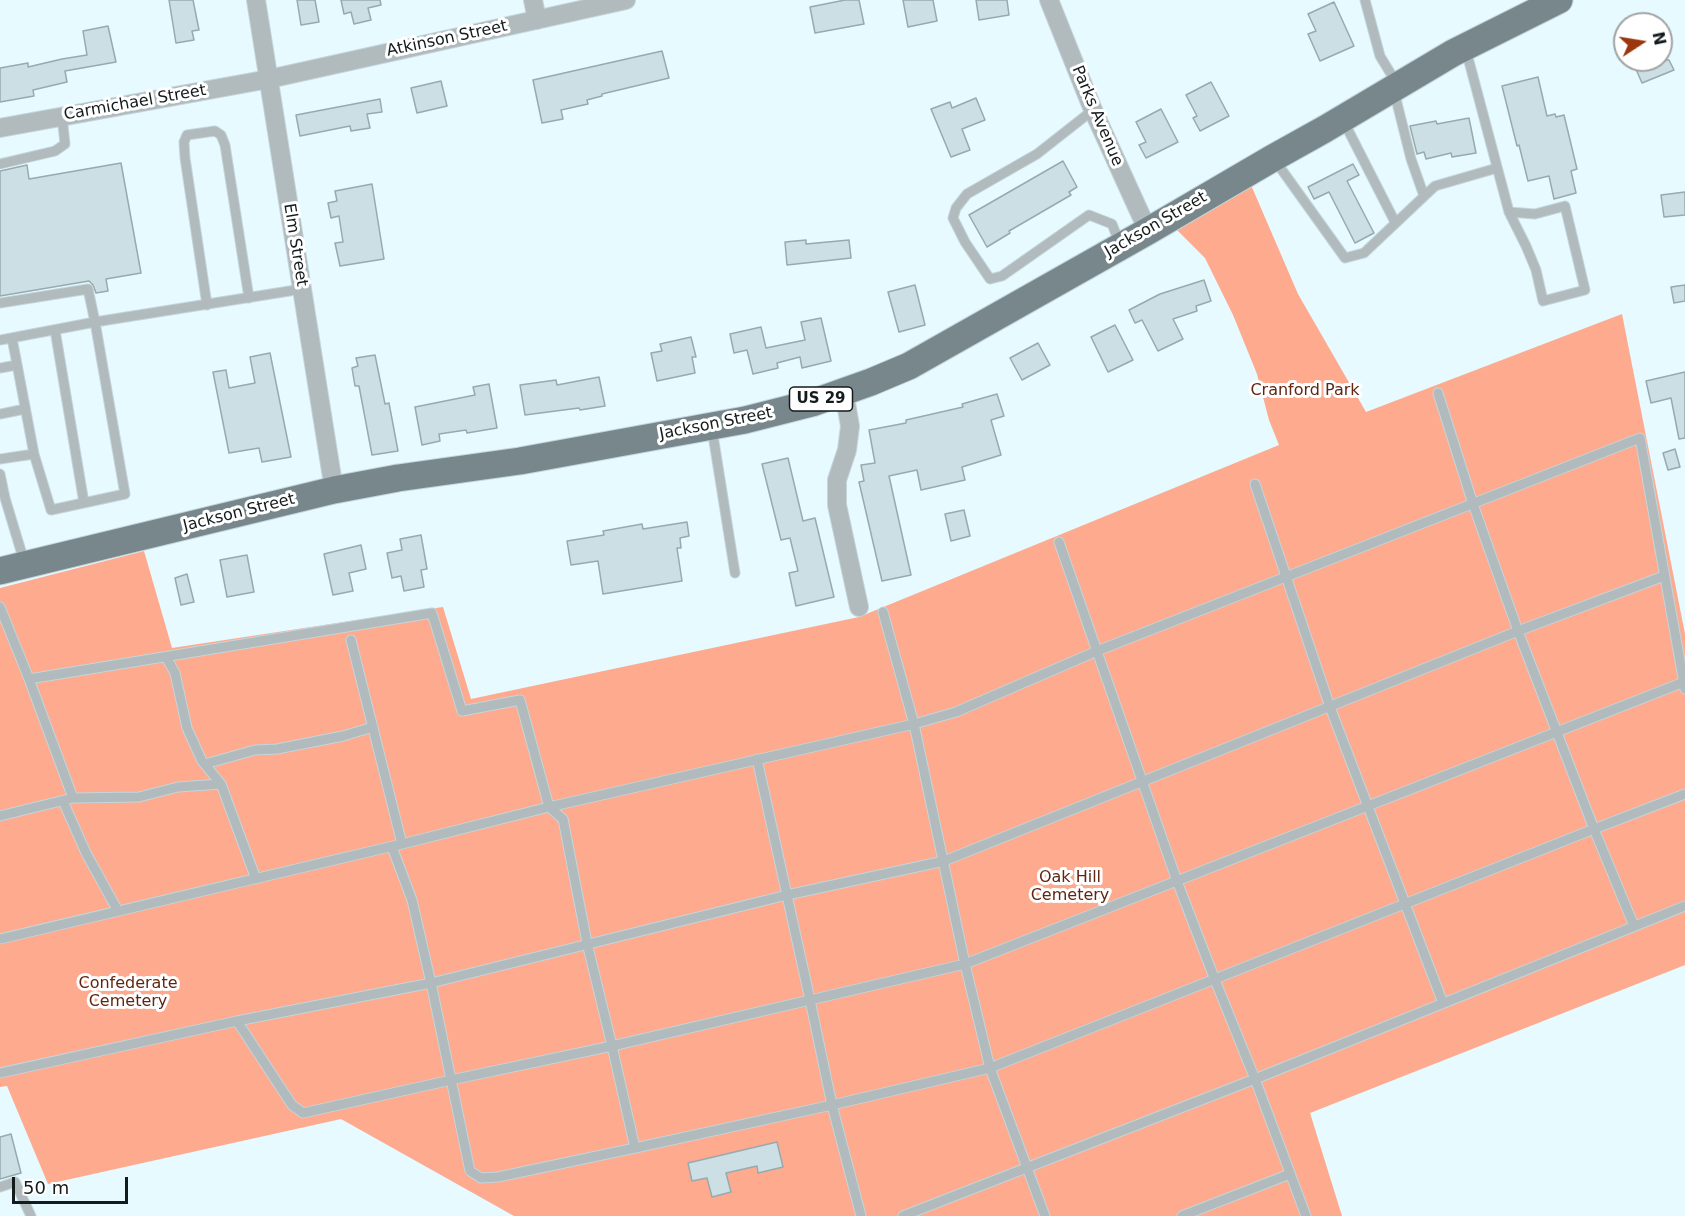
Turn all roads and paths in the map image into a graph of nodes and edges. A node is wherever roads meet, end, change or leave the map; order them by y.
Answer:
1 (256, 0) edge
2 (533, 0) edge
3 (626, 0) edge
4 (1049, 0) edge
5 (1365, 0) edge
6 (1559, 0) edge
7 (537, 20) junction
8 (1465, 47) junction
9 (269, 79) junction
10 (1396, 87) junction
11 (1093, 110) junction
12 (62, 116) junction
13 (1343, 119) junction
14 (0, 128) edge
15 (1273, 158) junction
16 (0, 164) edge
17 (1497, 168) junction
18 (1424, 196) junction
19 (1509, 212) junction
20 (1395, 222) junction
21 (1148, 231) junction
22 (1120, 246) junction
23 (302, 289) junction
24 (249, 298) junction
25 (0, 303) edge
26 (207, 304) junction
27 (95, 322) junction
28 (55, 330) junction
29 (12, 338) junction
30 (0, 340) edge
31 (17, 365) junction
32 (0, 368) edge
33 (844, 392) junction
34 (1438, 393) dead end
35 (25, 409) junction
36 (0, 414) edge
37 (711, 426) junction
38 (34, 454) junction
39 (0, 459) edge
40 (0, 474) edge
41 (1255, 484) dead end
42 (334, 490) junction
43 (3, 499) edge
44 (84, 502) junction
45 (1473, 504) junction
46 (1059, 542) dead end
47 (13, 568) edge
48 (735, 573) dead end
49 (1664, 576) junction
50 (1288, 577) junction
51 (0, 607) edge
52 (859, 607) dead end
53 (883, 612) dead end
54 (1518, 631) junction
55 (351, 640) dead end
56 (1097, 651) junction
57 (166, 657) junction
58 (29, 679) junction
59 (1684, 685) edge
60 (1330, 707) junction
61 (914, 724) junction
62 (373, 727) junction
63 (1557, 732) junction
64 (757, 759) junction
65 (205, 764) junction
66 (1143, 782) junction
67 (221, 784) junction
68 (1685, 794) edge
69 (68, 800) junction
70 (1367, 806) junction
71 (549, 807) junction
72 (0, 816) edge
73 (1594, 829) junction
74 (397, 846) junction
75 (944, 861) junction
76 (256, 879) junction
77 (1177, 881) junction
78 (787, 895) junction
79 (1405, 904) junction
80 (1685, 906) edge
81 (118, 911) junction
82 (1634, 926) junction
83 (0, 939) edge
84 (587, 943) junction
85 (965, 964) junction
86 (1215, 980) junction
87 (431, 983) junction
88 (810, 1000) junction
89 (1443, 1003) junction
90 (237, 1021) junction
91 (612, 1046) junction
92 (990, 1068) junction
93 (0, 1073) edge
94 (1255, 1079) junction
95 (451, 1080) junction
96 (832, 1105) junction
97 (634, 1149) junction
98 (1028, 1168) junction
99 (1290, 1174) junction
100 (0, 1187) edge
101 (31, 1216) edge
102 (861, 1216) edge
103 (903, 1216) edge
104 (1045, 1216) edge
105 (1182, 1216) edge
106 (1306, 1216) edge

1 - 9 street, Elm Street
2 - 7 street
3 - 7 street, Atkinson Street
4 - 11 street, Parks Avenue
5 - 10 lane
6 - 8 main road, Jackson Street / US 29
7 - 9 street, Atkinson Street
8 - 10 main road, Jackson Street / US 29
8 - 17 lane
9 - 12 street, Carmichael Street
9 - 23 street, Elm Street
10 - 13 main road, Jackson Street / US 29
10 - 18 lane
11 - 21 street, Parks Avenue
11 - 22 lane
12 - 14 street, Carmichael Street
12 - 16 lane
13 - 15 main road, Jackson Street / US 29
13 - 20 lane
15 - 20 lane
15 - 21 main road, Jackson Street / US 29
17 - 18 lane
17 - 19 lane
18 - 20 lane
19 - 19 lane
21 - 22 main road, Jackson Street / US 29
22 - 33 main road, Jackson Street / US 29
23 - 24 lane
23 - 42 street, Elm Street
24 - 26 lane
24 - 26 lane
25 - 27 lane
26 - 27 lane
27 - 28 lane
27 - 44 lane
28 - 29 lane
28 - 44 lane
29 - 30 lane
29 - 31 lane
31 - 32 lane
31 - 35 lane
33 - 37 main road, Jackson Street / US 29
33 - 52 street
34 - 45 lane
35 - 36 lane
35 - 38 lane
37 - 42 main road, Jackson Street / US 29
37 - 48 lane
38 - 39 lane
38 - 44 lane
40 - 43 lane
41 - 50 lane
42 - 47 main road, Jackson Street / US 29
43 - 47 lane
45 - 49 lane
45 - 50 lane
45 - 54 lane
46 - 56 lane
49 - 54 lane
49 - 59 lane
50 - 56 lane
50 - 60 lane
51 - 58 lane
53 - 61 lane
54 - 60 lane
54 - 63 lane
55 - 62 lane
56 - 61 lane
56 - 66 lane
57 - 58 lane
57 - 65 lane
57 - 71 lane
58 - 69 lane
59 - 63 lane
60 - 66 lane
60 - 70 lane
61 - 64 lane
61 - 75 lane
62 - 65 lane
62 - 74 lane
63 - 70 lane
63 - 73 lane
64 - 71 lane
64 - 78 lane
65 - 67 lane
66 - 75 lane
66 - 77 lane
67 - 69 lane
67 - 76 lane
68 - 73 lane
69 - 72 lane
69 - 81 lane
70 - 77 lane
70 - 79 lane
71 - 74 lane
71 - 84 lane
73 - 79 lane
73 - 82 lane
74 - 76 lane
74 - 87 lane
75 - 78 lane
75 - 85 lane
76 - 81 lane
77 - 85 lane
77 - 86 lane
78 - 84 lane
78 - 88 lane
79 - 86 lane
79 - 89 lane
80 - 82 lane
81 - 83 lane
82 - 89 lane
84 - 87 lane
84 - 91 lane
85 - 88 lane
85 - 92 lane
86 - 92 lane
86 - 94 lane
87 - 90 lane
87 - 95 lane
88 - 91 lane
88 - 96 lane
89 - 94 lane
90 - 93 lane
90 - 95 lane
91 - 95 lane
91 - 97 lane
92 - 96 lane
92 - 98 lane
94 - 98 lane
94 - 99 lane
95 - 97 lane
96 - 97 lane
96 - 102 lane
98 - 103 lane
98 - 104 lane
99 - 105 lane
99 - 106 lane
100 - 101 lane

